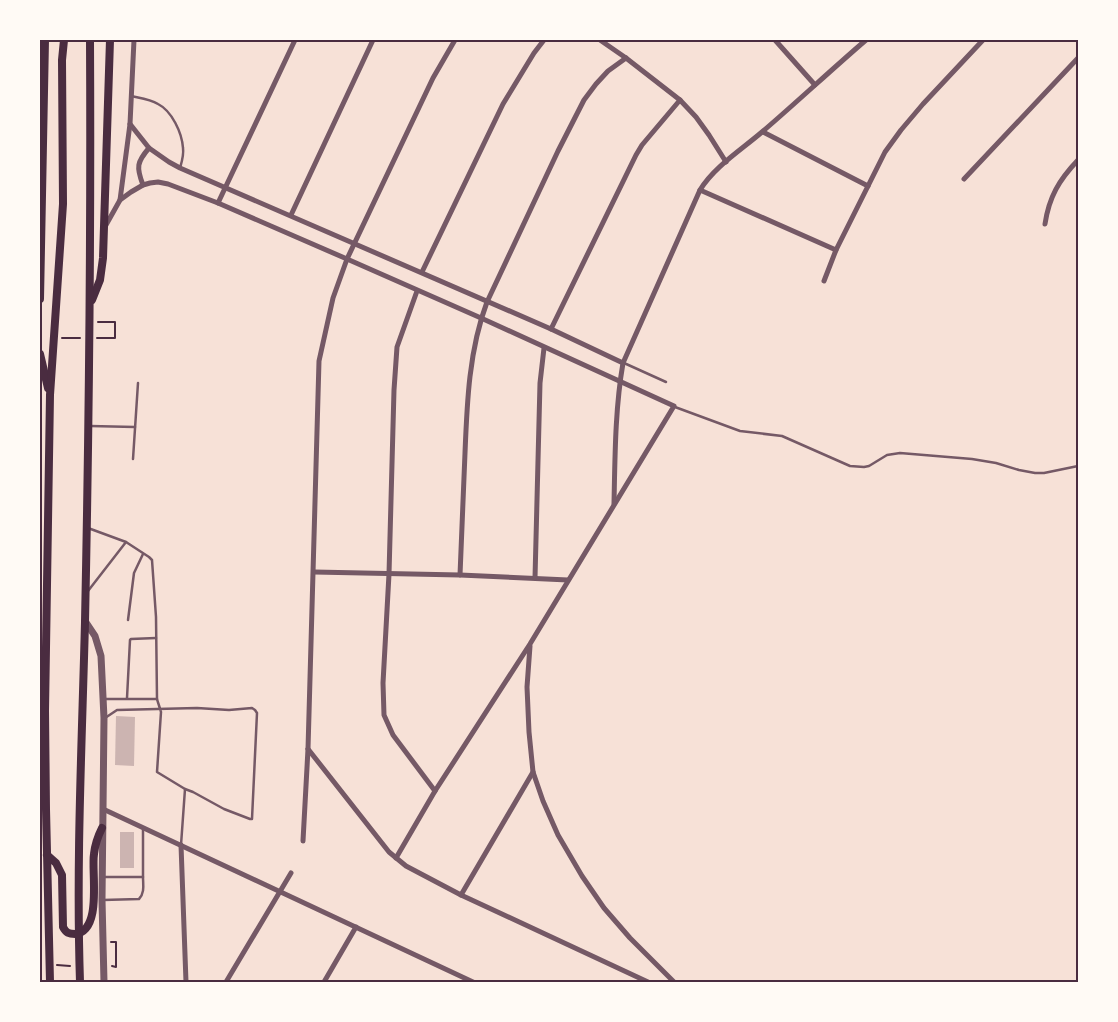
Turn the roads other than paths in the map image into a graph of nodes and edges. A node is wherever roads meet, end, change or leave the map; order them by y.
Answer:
1 (45, 40) edge
2 (64, 40) edge
3 (90, 40) edge
4 (110, 40) edge
5 (134, 40) edge
6 (295, 40) edge
7 (373, 40) edge
8 (455, 40) edge
9 (544, 40) edge
10 (600, 40) edge
11 (776, 40) edge
12 (866, 40) edge
13 (983, 40) edge
14 (626, 58) junction
15 (1078, 58) edge
16 (814, 85) junction
17 (131, 96) junction
18 (680, 100) junction
19 (130, 124) junction
20 (762, 132) junction
21 (150, 148) junction
22 (1078, 160) edge
23 (726, 162) junction
24 (180, 168) junction
25 (964, 179) dead end
26 (143, 185) junction
27 (868, 186) junction
28 (226, 188) junction
29 (700, 190) junction
30 (120, 200) junction
31 (218, 203) junction
32 (291, 216) junction
33 (1045, 224) dead end
34 (104, 229) junction
35 (355, 243) junction
36 (836, 250) junction
37 (348, 260) junction
38 (422, 272) junction
39 (824, 281) dead end
40 (417, 290) junction
41 (40, 293) edge
42 (40, 298) edge
43 (487, 302) junction
44 (90, 304) junction
45 (481, 318) junction
46 (551, 329) junction
47 (544, 348) junction
48 (40, 354) edge
49 (623, 363) junction
50 (619, 382) junction
51 (666, 382) dead end
52 (138, 383) dead end
53 (50, 395) junction
54 (674, 406) junction
55 (88, 426) junction
56 (135, 427) junction
57 (134, 459) dead end
58 (1078, 466) edge
59 (614, 504) junction
60 (86, 527) junction
61 (126, 542) junction
62 (143, 554) junction
63 (314, 572) junction
64 (389, 574) junction
65 (460, 575) junction
66 (536, 578) junction
67 (568, 580) junction
68 (85, 594) junction
69 (128, 620) dead end
70 (85, 621) junction
71 (156, 638) junction
72 (530, 644) junction
73 (127, 698) junction
74 (157, 698) junction
75 (104, 699) junction
76 (160, 709) junction
77 (104, 718) junction
78 (308, 749) junction
79 (533, 772) junction
80 (185, 789) junction
81 (435, 791) junction
82 (43, 808) edge
83 (103, 809) junction
84 (143, 827) junction
85 (102, 828) junction
86 (303, 841) dead end
87 (181, 845) junction
88 (47, 855) junction
89 (396, 858) junction
90 (291, 872) dead end
91 (102, 877) junction
92 (143, 877) junction
93 (280, 891) junction
94 (460, 895) junction
95 (102, 900) junction
96 (356, 928) junction
97 (79, 933) junction
98 (50, 982) edge
99 (80, 982) edge
100 (104, 982) edge
101 (186, 982) edge
102 (226, 982) edge
103 (324, 982) edge
104 (473, 982) edge
105 (648, 982) edge
106 (674, 982) edge

1 - 41 main road
2 - 53 main road
3 - 44 main road
4 - 34 main road
5 - 17 street
6 - 28 street
7 - 32 street
8 - 35 street
9 - 38 street
10 - 14 street
11 - 16 street
12 - 16 street
13 - 27 street
14 - 18 street
14 - 43 street
15 - 25 street
16 - 20 street
17 - 19 street
17 - 24 lane
18 - 23 street
18 - 46 street
19 - 21 street
19 - 30 street
20 - 23 street
20 - 27 street
21 - 24 street
21 - 26 street
22 - 33 street
23 - 29 street
24 - 28 street
26 - 30 street
26 - 31 street
27 - 36 street
28 - 31 street
28 - 32 street
29 - 36 street
29 - 49 street
30 - 34 street
31 - 37 street
32 - 35 street
34 - 44 main road
35 - 37 street
35 - 38 street
36 - 39 street
37 - 40 street
37 - 63 street
38 - 43 street
40 - 45 street
40 - 64 street
41 - 42 main road
43 - 45 street
43 - 46 street
44 - 55 main road
45 - 47 street
45 - 65 street
46 - 49 street
47 - 50 street
47 - 66 street
48 - 53 main road
49 - 50 street
49 - 51 lane
50 - 54 street
50 - 59 street
52 - 56 lane
53 - 82 main road
54 - 58 lane
54 - 59 street
55 - 56 lane
55 - 60 main road
56 - 57 lane
59 - 67 street
60 - 61 lane
60 - 68 main road
61 - 62 lane
61 - 68 lane
62 - 69 lane
62 - 71 lane
63 - 64 street
63 - 78 street
64 - 65 street
64 - 81 street
65 - 66 street
66 - 67 street
67 - 72 street
68 - 70 main road
70 - 75 street
70 - 97 main road
71 - 73 lane
71 - 74 lane
72 - 79 street
72 - 81 street
73 - 74 lane
73 - 75 lane
74 - 76 lane
75 - 77 street
76 - 77 lane
76 - 80 lane
76 - 80 lane
77 - 83 street
78 - 86 street
78 - 89 street
79 - 94 street
79 - 106 street
80 - 87 lane
81 - 89 street
82 - 88 main road
83 - 84 street
83 - 85 street
84 - 87 street
84 - 92 lane
85 - 91 street
85 - 97 main road
87 - 93 street
87 - 101 street
88 - 97 main road
88 - 98 main road
89 - 94 street
90 - 93 street
91 - 92 lane
91 - 95 street
92 - 95 lane
93 - 96 street
93 - 102 street
94 - 105 street
95 - 100 street
96 - 103 street
96 - 104 street
97 - 99 main road

